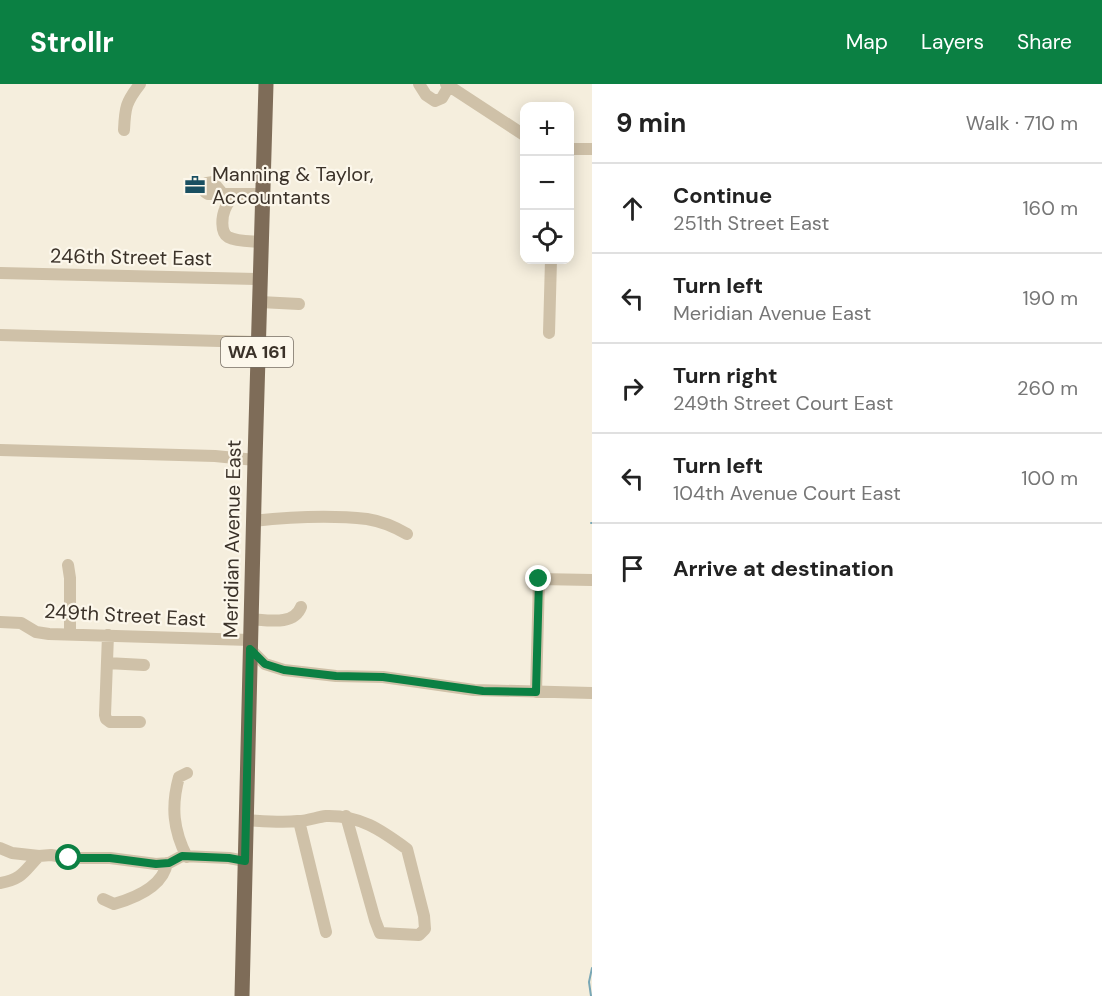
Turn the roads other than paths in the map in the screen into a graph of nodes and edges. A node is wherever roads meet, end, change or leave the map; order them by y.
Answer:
1 (140, 84) edge
2 (266, 84) edge
3 (419, 84) edge
4 (448, 85) edge
5 (124, 130) dead end
6 (520, 132) edge
7 (574, 149) edge
8 (592, 149) edge
9 (222, 193) dead end
10 (237, 194) junction
11 (263, 194) junction
12 (262, 242) junction
13 (551, 264) edge
14 (0, 273) edge
15 (261, 279) junction
16 (260, 302) junction
17 (298, 304) dead end
18 (549, 333) dead end
19 (0, 335) edge
20 (258, 342) junction
21 (0, 450) edge
22 (255, 460) junction
23 (253, 521) junction
24 (407, 534) dead end
25 (68, 565) dead end
26 (592, 580) edge
27 (301, 607) dead end
28 (251, 620) junction
29 (0, 622) edge
30 (70, 635) junction
31 (108, 635) junction
32 (250, 645) junction
33 (107, 663) junction
34 (144, 665) dead end
35 (536, 692) junction
36 (592, 693) edge
37 (140, 722) dead end
38 (187, 773) dead end
39 (346, 816) junction
40 (246, 820) junction
41 (299, 821) junction
42 (0, 848) edge
43 (39, 856) junction
44 (187, 856) junction
45 (245, 861) junction
46 (167, 863) junction
47 (0, 883) edge
48 (103, 899) dead end
49 (326, 932) dead end
50 (242, 996) edge

1 - 5 street
2 - 11 main road, Meridian Avenue East / WA 161
3 - 4 street
4 - 6 street
7 - 8 street
9 - 10 street
10 - 11 street
10 - 12 street
11 - 12 main road, Meridian Avenue East / WA 161
12 - 15 main road, Meridian Avenue East / WA 161
13 - 18 street
14 - 15 street, 246th Street East
15 - 16 main road, Meridian Avenue East / WA 161
16 - 17 street
16 - 20 main road, Meridian Avenue East / WA 161
19 - 20 street
20 - 22 main road, Meridian Avenue East / WA 161
21 - 22 street
22 - 23 main road, Meridian Avenue East / WA 161
23 - 24 street
23 - 28 main road, Meridian Avenue East / WA 161
25 - 30 street
26 - 35 street
27 - 28 street
28 - 32 main road, Meridian Avenue East / WA 161
29 - 30 street, 249th Street East
30 - 31 street, 249th Street East
31 - 32 street, 249th Street East
31 - 33 street
32 - 35 street
32 - 40 main road, Meridian Avenue East / WA 161
33 - 34 street
33 - 37 street
35 - 36 street
38 - 44 street
39 - 39 street
39 - 41 street
40 - 41 street
40 - 45 main road, Meridian Avenue East / WA 161
41 - 49 street
42 - 43 street
43 - 46 street
43 - 47 street
44 - 45 street
44 - 46 street
45 - 50 main road, Meridian Avenue East / WA 161
46 - 48 street

